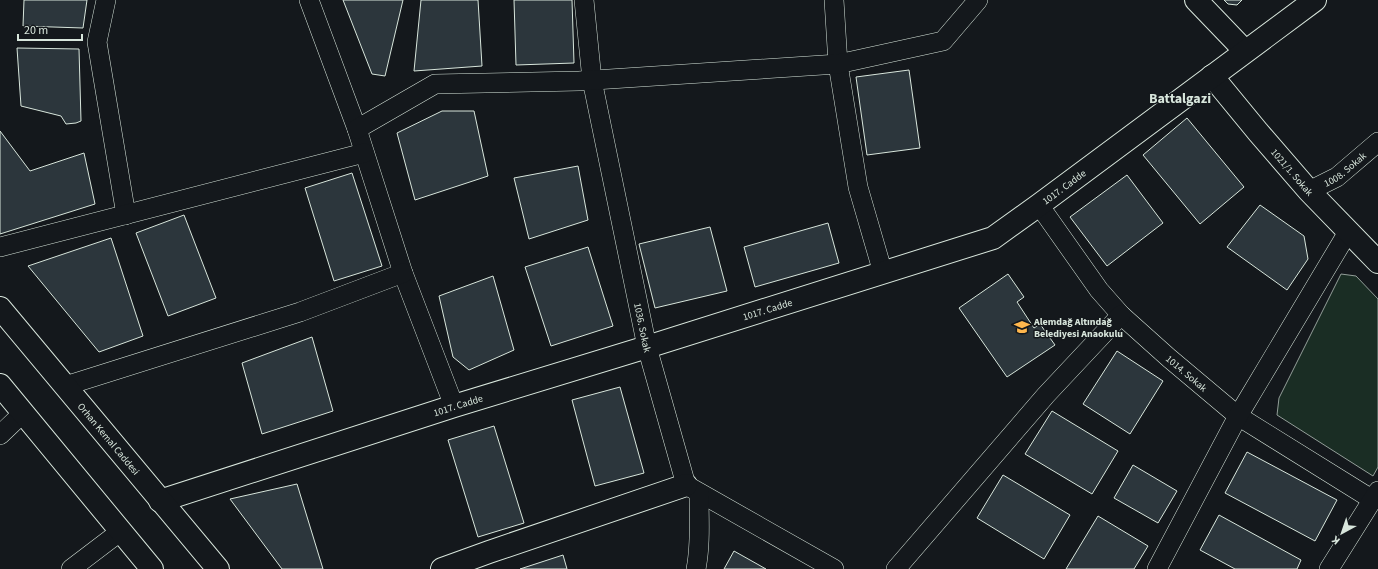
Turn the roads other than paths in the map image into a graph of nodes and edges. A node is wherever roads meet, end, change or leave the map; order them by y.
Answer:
1 (106, 0) edge
2 (309, 0) edge
3 (584, 0) edge
4 (834, 0) edge
5 (978, 0) edge
6 (1196, 0) edge
7 (1315, 0) edge
8 (1245, 51) junction
9 (838, 64) junction
10 (1212, 76) junction
11 (592, 80) junction
12 (357, 129) junction
13 (1378, 142) edge
14 (364, 153) junction
15 (1309, 191) junction
16 (1039, 205) junction
17 (126, 215) junction
18 (1348, 232) junction
19 (0, 247) edge
20 (1378, 262) edge
21 (403, 273) junction
22 (883, 273) junction
23 (0, 308) edge
24 (1121, 315) junction
25 (647, 347) junction
26 (65, 386) junction
27 (2, 391) edge
28 (454, 406) junction
29 (23, 413) junction
30 (1238, 416) junction
31 (0, 435) edge
32 (693, 489) junction
33 (1375, 495) edge
34 (160, 501) junction
35 (121, 531) junction
36 (830, 568) edge
37 (71, 569) edge
38 (152, 569) edge
39 (218, 569) edge
40 (442, 569) edge
41 (696, 569) edge
42 (896, 569) edge
43 (1157, 569) edge
44 (1329, 569) edge

1 - 17 street
2 - 12 street
3 - 11 street, 1036. Sokak
4 - 9 street
5 - 9 street
6 - 8 street
7 - 8 street, 1017. Cadde
8 - 10 street, 1017. Cadde
9 - 11 street
9 - 22 street
10 - 15 street, 1021/1. Sokak
10 - 16 street, 1017. Cadde
11 - 12 street
11 - 25 street, 1036. Sokak
12 - 14 street
13 - 15 street, 1008. Sokak
14 - 17 street
14 - 21 street
15 - 18 street, 1021/1. Sokak
16 - 22 street, 1017. Cadde
16 - 24 street, 1014. Sokak
17 - 19 street
18 - 20 street, 1021/1. Sokak
18 - 30 street
21 - 26 street
21 - 28 street
22 - 25 street, 1017. Cadde
23 - 26 street, Orhan Kemal Caddesi
24 - 30 street, 1014. Sokak
24 - 42 street
25 - 28 street, 1017. Cadde
25 - 32 street, 1036. Sokak
26 - 34 street, Orhan Kemal Caddesi
27 - 29 street
28 - 34 street, 1017. Cadde
29 - 31 street
29 - 35 street
30 - 33 street, 1014. Sokak
30 - 43 street
32 - 36 street
32 - 40 street
32 - 41 street, 1036. Sokak
33 - 44 street
34 - 39 street, Orhan Kemal Caddesi
35 - 37 street
35 - 38 street

